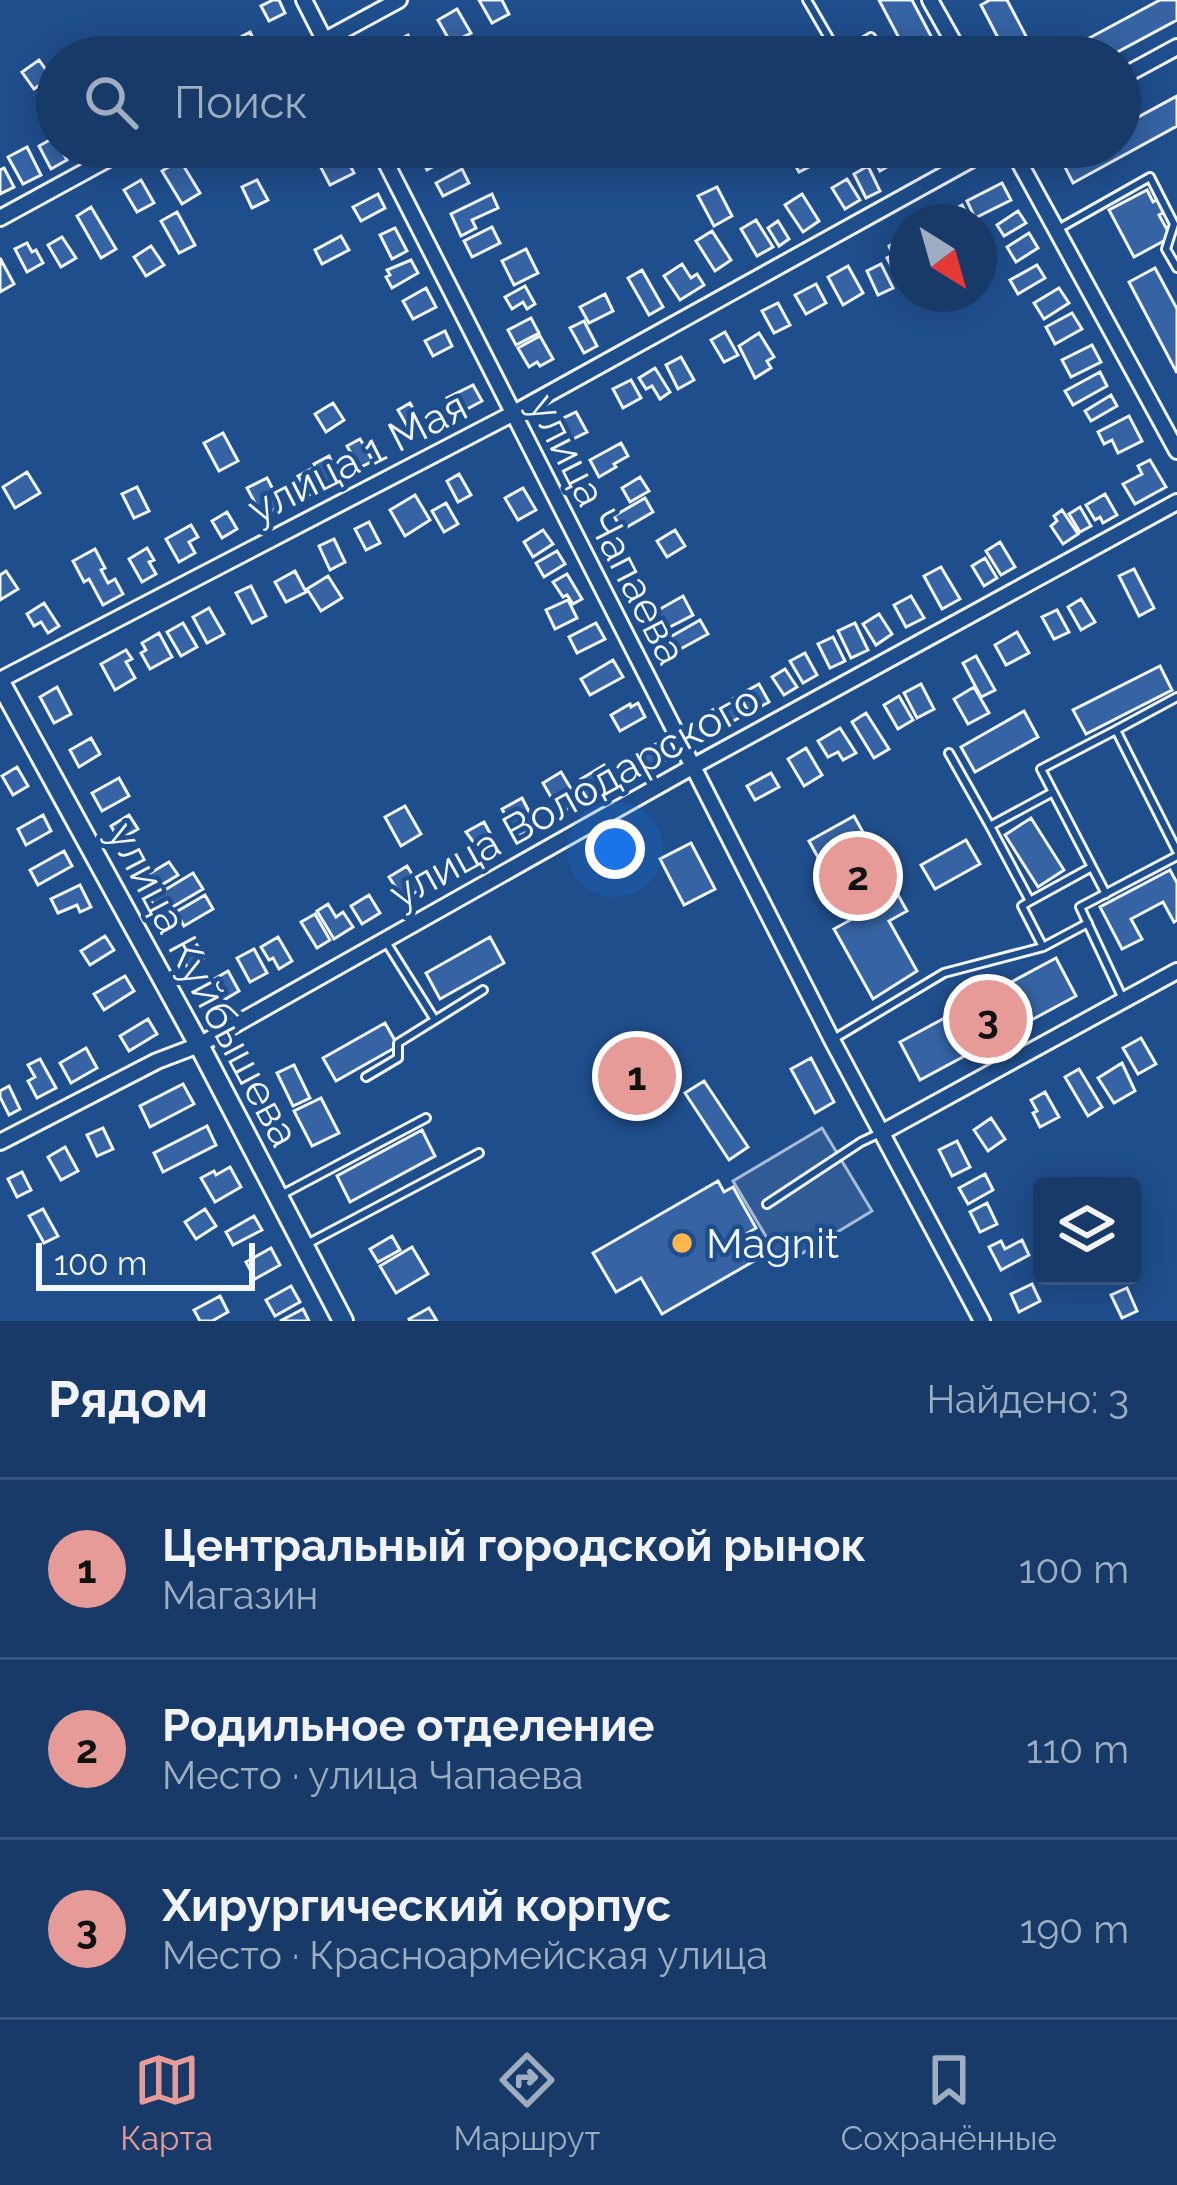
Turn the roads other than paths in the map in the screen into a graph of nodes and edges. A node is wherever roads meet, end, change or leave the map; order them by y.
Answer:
1 (304, 0) edge
2 (399, 0) edge
3 (807, 0) edge
4 (931, 0) edge
5 (323, 36) edge
6 (332, 36) edge
7 (828, 36) edge
8 (951, 36) edge
9 (1177, 47) edge
10 (1141, 67) edge
11 (92, 168) edge
12 (389, 168) edge
13 (956, 168) edge
14 (1022, 168) edge
15 (0, 218) edge
16 (1056, 230) junction
17 (1177, 268) edge
18 (512, 414) junction
19 (1177, 452) edge
20 (1177, 502) edge
21 (0, 681) edge
22 (1177, 697) edge
23 (1116, 730) junction
24 (949, 753) dead end
25 (692, 767) junction
26 (1053, 792) junction
27 (991, 826) junction
28 (1177, 854) edge
29 (1092, 867) junction
30 (1106, 893) junction
31 (1030, 901) junction
32 (1088, 923) junction
33 (385, 940) junction
34 (1043, 947) junction
35 (1177, 970) edge
36 (483, 990) dead end
37 (1123, 999) junction
38 (435, 1020) junction
39 (832, 1040) junction
40 (200, 1045) junction
41 (366, 1078) dead end
42 (426, 1118) dead end
43 (881, 1133) junction
44 (0, 1142) edge
45 (478, 1153) dead end
46 (277, 1197) junction
47 (767, 1204) dead end
48 (302, 1246) junction
49 (343, 1321) edge
50 (982, 1321) edge

1 - 5 street
2 - 6 street
3 - 7 lane
4 - 8 street
9 - 10 street
11 - 15 street
12 - 18 street, улица Чапаева
13 - 18 street, улица 1 Мая
14 - 16 street
16 - 17 lane
16 - 19 street
18 - 21 street, улица 1 Мая
18 - 25 street, улица Чапаева
20 - 25 street, улица Володарского
21 - 40 street, улица Куйбышева
22 - 23 lane
23 - 26 lane
23 - 28 lane
24 - 27 lane
25 - 33 street, улица Володарского
25 - 39 street, улица Чапаева
26 - 27 lane
26 - 29 lane
27 - 31 lane
28 - 30 lane
29 - 30 lane
29 - 31 lane
30 - 32 lane
31 - 34 lane
32 - 34 lane
32 - 37 lane
33 - 38 lane
33 - 40 street, улица Володарского
34 - 39 lane
35 - 37 street
36 - 38 lane
37 - 43 street
38 - 41 lane
39 - 43 street, улица Чапаева
40 - 44 street, улица Володарского
40 - 46 street, улица Куйбышева
42 - 46 lane
43 - 47 lane
43 - 50 street, улица Чапаева
45 - 48 lane
46 - 48 street, улица Куйбышева
48 - 49 street, улица Куйбышева

